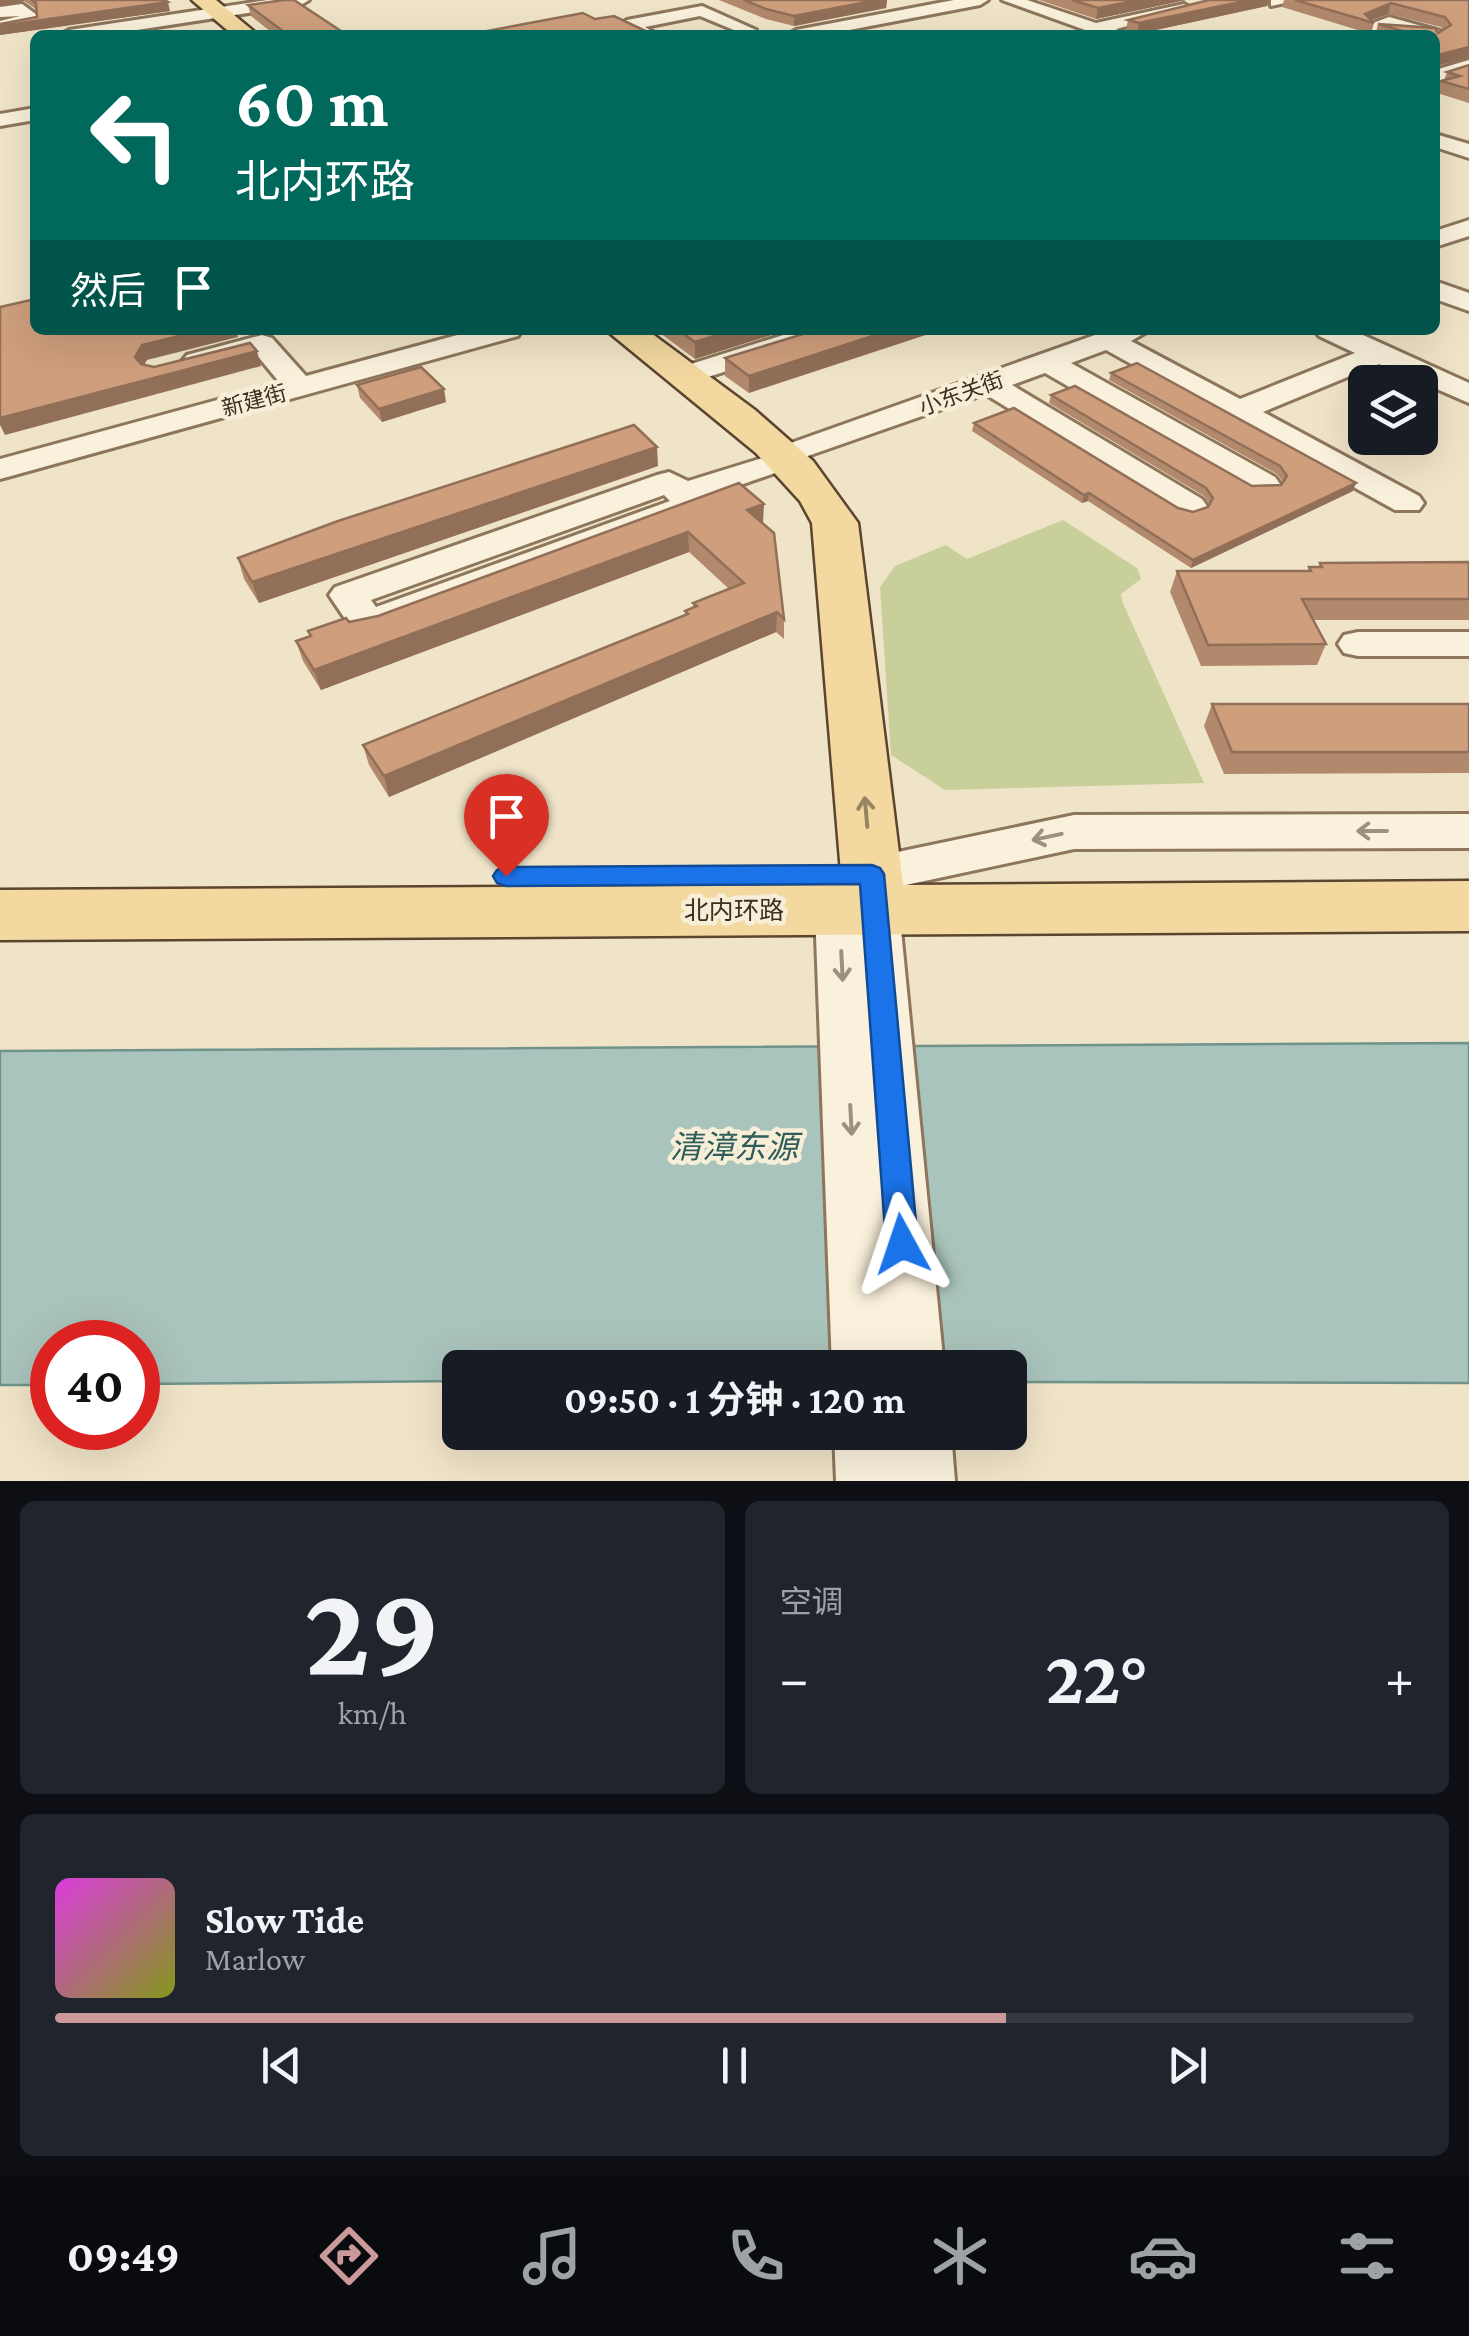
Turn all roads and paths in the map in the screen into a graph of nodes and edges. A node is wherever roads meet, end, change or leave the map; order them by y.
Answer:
1 (301, 0) edge
2 (980, 0) edge
3 (1010, 0) edge
4 (1075, 4) edge
5 (1209, 4) edge
6 (205, 7) edge
7 (1041, 10) junction
8 (0, 12) edge
9 (0, 26) edge
10 (1096, 28) junction
11 (93, 30) edge
12 (228, 30) edge
13 (240, 30) edge
14 (638, 30) edge
15 (747, 30) edge
16 (832, 30) edge
17 (1102, 30) edge
18 (1388, 30) edge
19 (1417, 30) edge
20 (1440, 35) edge
21 (1458, 35) edge
22 (1469, 66) edge
23 (1440, 75) edge
24 (30, 95) edge
25 (0, 100) edge
26 (30, 115) edge
27 (0, 120) edge
28 (1440, 142) edge
29 (1469, 151) edge
30 (1469, 227) edge
31 (1440, 238) edge
32 (1440, 291) edge
33 (1469, 303) edge
34 (490, 335) edge
35 (608, 335) edge
36 (630, 335) edge
37 (812, 335) edge
38 (1122, 335) edge
39 (1340, 335) edge
40 (1379, 353) junction
41 (1048, 362) junction
42 (176, 366) edge
43 (682, 376) junction
44 (988, 383) junction
45 (300, 387) junction
46 (1469, 394) edge
47 (1238, 411) junction
48 (776, 461) junction
49 (0, 469) edge
50 (1263, 484) edge
51 (682, 494) junction
52 (1408, 503) dead end
53 (1190, 506) dead end
54 (1358, 644) dead end
55 (1469, 644) edge
56 (1469, 831) edge
57 (1469, 872) edge
58 (0, 880) edge
59 (856, 892) junction
60 (1469, 906) edge
61 (0, 914) edge
62 (886, 1350) edge
63 (869, 1450) edge
64 (918, 1450) edge
65 (870, 1481) edge
66 (921, 1481) edge

1 - 6 street
2 - 16 street
3 - 7 street
4 - 7 street
5 - 10 street
6 - 11 street
6 - 12 main road
6 - 13 main road
7 - 10 street
8 - 9 street
10 - 17 street
14 - 15 street
18 - 19 street
20 - 21 street
22 - 23 street
24 - 25 street
26 - 27 street
28 - 29 street
30 - 31 street
32 - 33 street
34 - 45 street, 新建街
35 - 48 main road
36 - 43 main road
37 - 43 street
38 - 41 street, 小东关街
38 - 47 street
39 - 40 street
40 - 46 street
40 - 47 street
41 - 44 street, 小东关街
41 - 50 street
42 - 45 street
43 - 48 main road
44 - 48 street, 小东关街
44 - 53 street
45 - 49 street, 新建街
47 - 52 street
48 - 51 street, 小东关街
48 - 59 main road
51 - 51 street
54 - 55 street
56 -> 59 street
57 - 59 main road, 北内环路
58 - 59 main road, 北内环路
59 - 60 main road, 北内环路
59 - 61 main road, 北内环路
59 - 62 street
63 - 65 street
64 - 66 street

